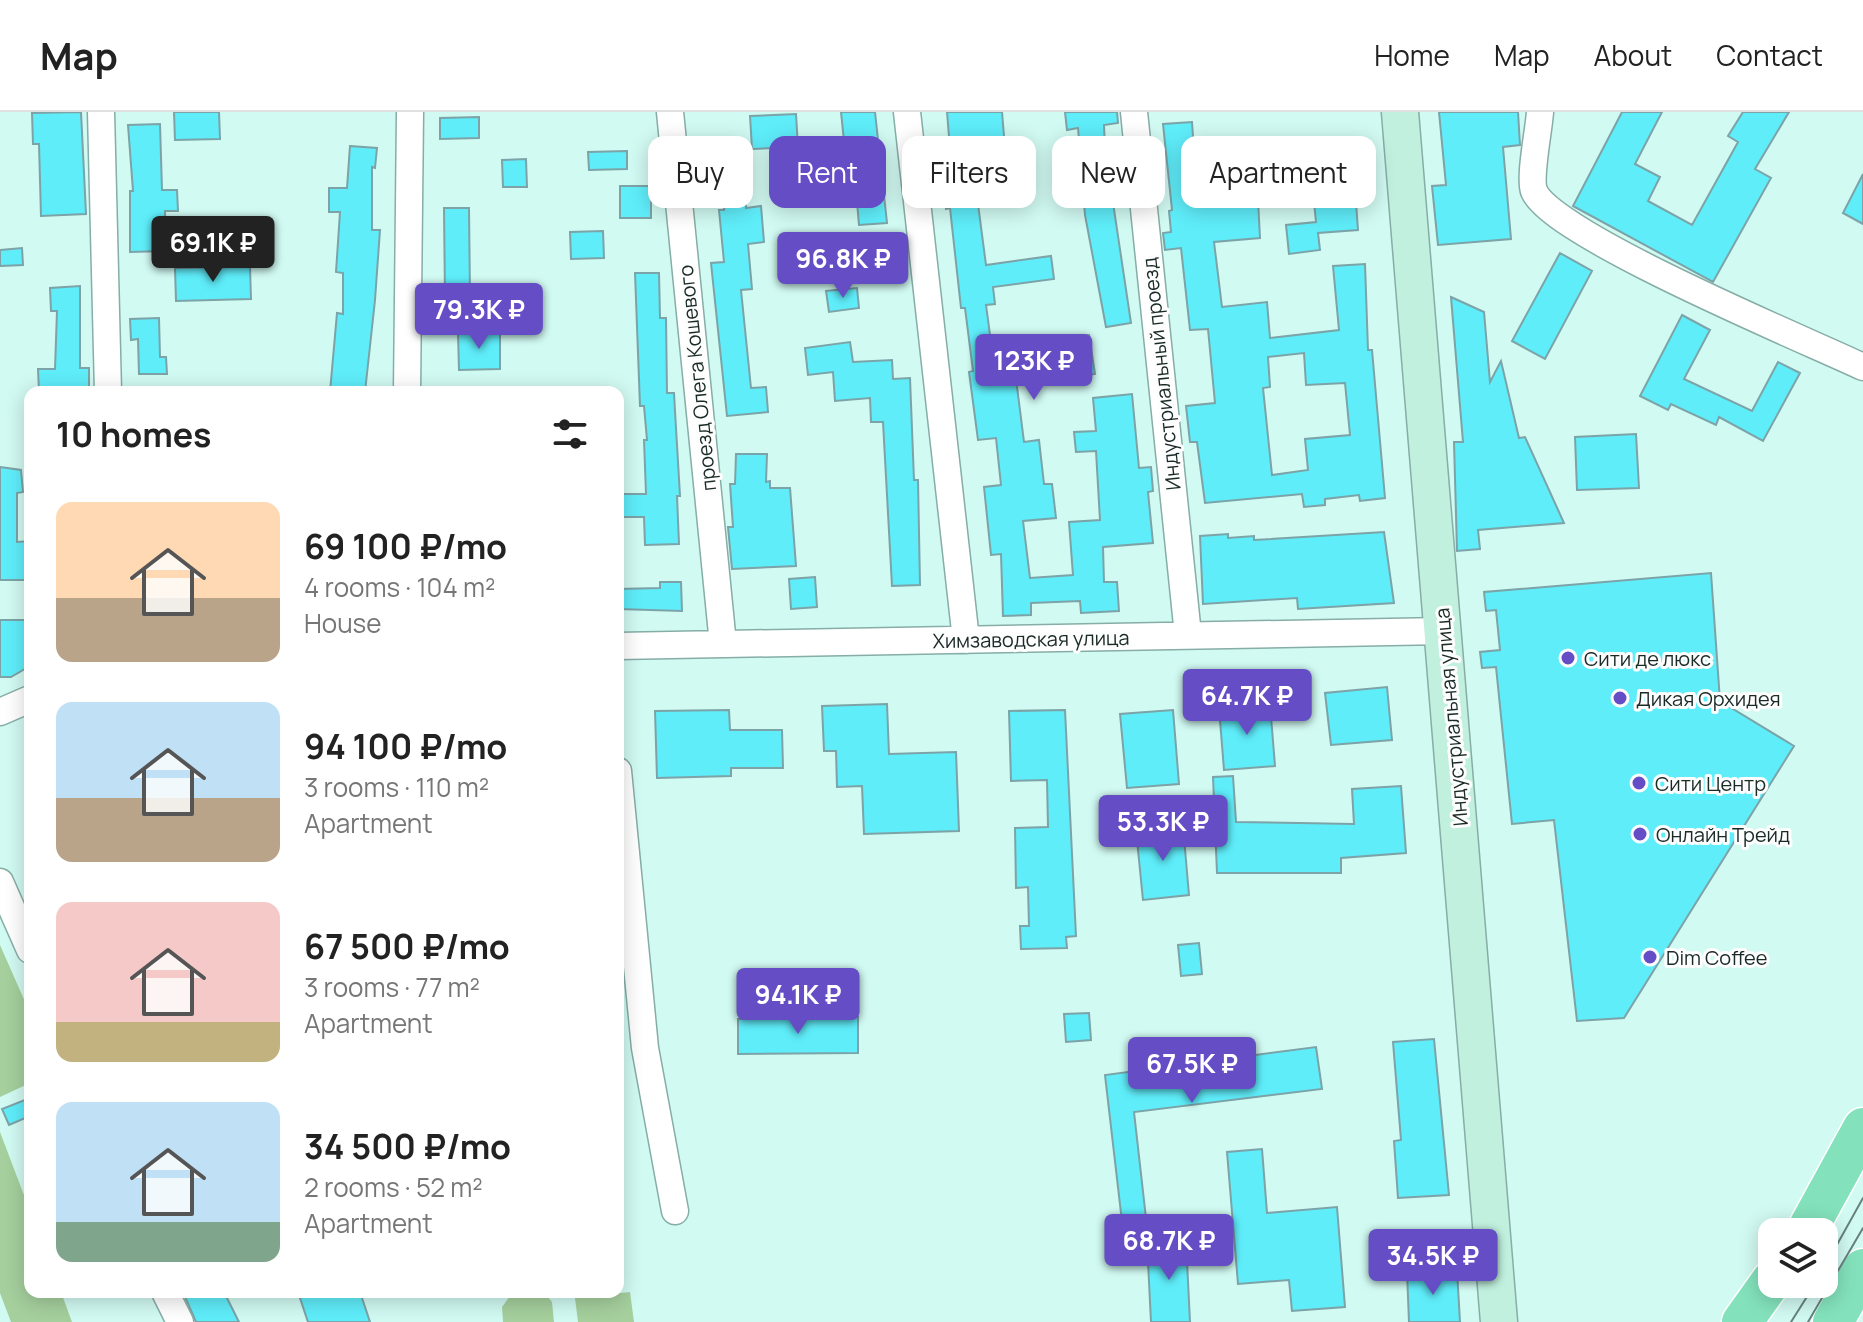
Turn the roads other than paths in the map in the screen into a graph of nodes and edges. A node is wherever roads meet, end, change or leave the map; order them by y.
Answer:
1 (101, 112) edge
2 (410, 112) edge
3 (670, 112) edge
4 (907, 112) edge
5 (1134, 112) edge
6 (1400, 112) edge
7 (1540, 112) edge
8 (1863, 367) edge
9 (108, 386) edge
10 (407, 386) edge
11 (1444, 631) junction
12 (1188, 635) junction
13 (966, 640) junction
14 (723, 644) junction
15 (624, 646) edge
16 (24, 702) edge
17 (0, 712) edge
18 (624, 833) edge
19 (0, 882) edge
20 (24, 936) edge
21 (1863, 1128) edge
22 (675, 1211) dead end
23 (1814, 1218) edge
24 (1863, 1269) edge
25 (168, 1298) edge
26 (1759, 1298) edge
27 (180, 1322) edge
28 (1499, 1322) edge
29 (1742, 1322) edge
30 (1833, 1322) edge

1 - 9 street
2 - 10 street
3 - 14 street, проезд Олега Кошевого
4 - 13 street
5 - 12 street, Индустриальный проезд
6 - 11 main road, Индустриальная улица
7 - 8 street
11 - 12 street, Химзаводская улица
11 - 28 main road, Индустриальная улица
12 - 13 street, Химзаводская улица
13 - 14 street, Химзаводская улица
14 - 15 street, Химзаводская улица
16 - 17 street
18 - 22 street
19 - 20 street
21 - 23 main road
24 - 30 main road
25 - 27 street
26 - 29 main road

